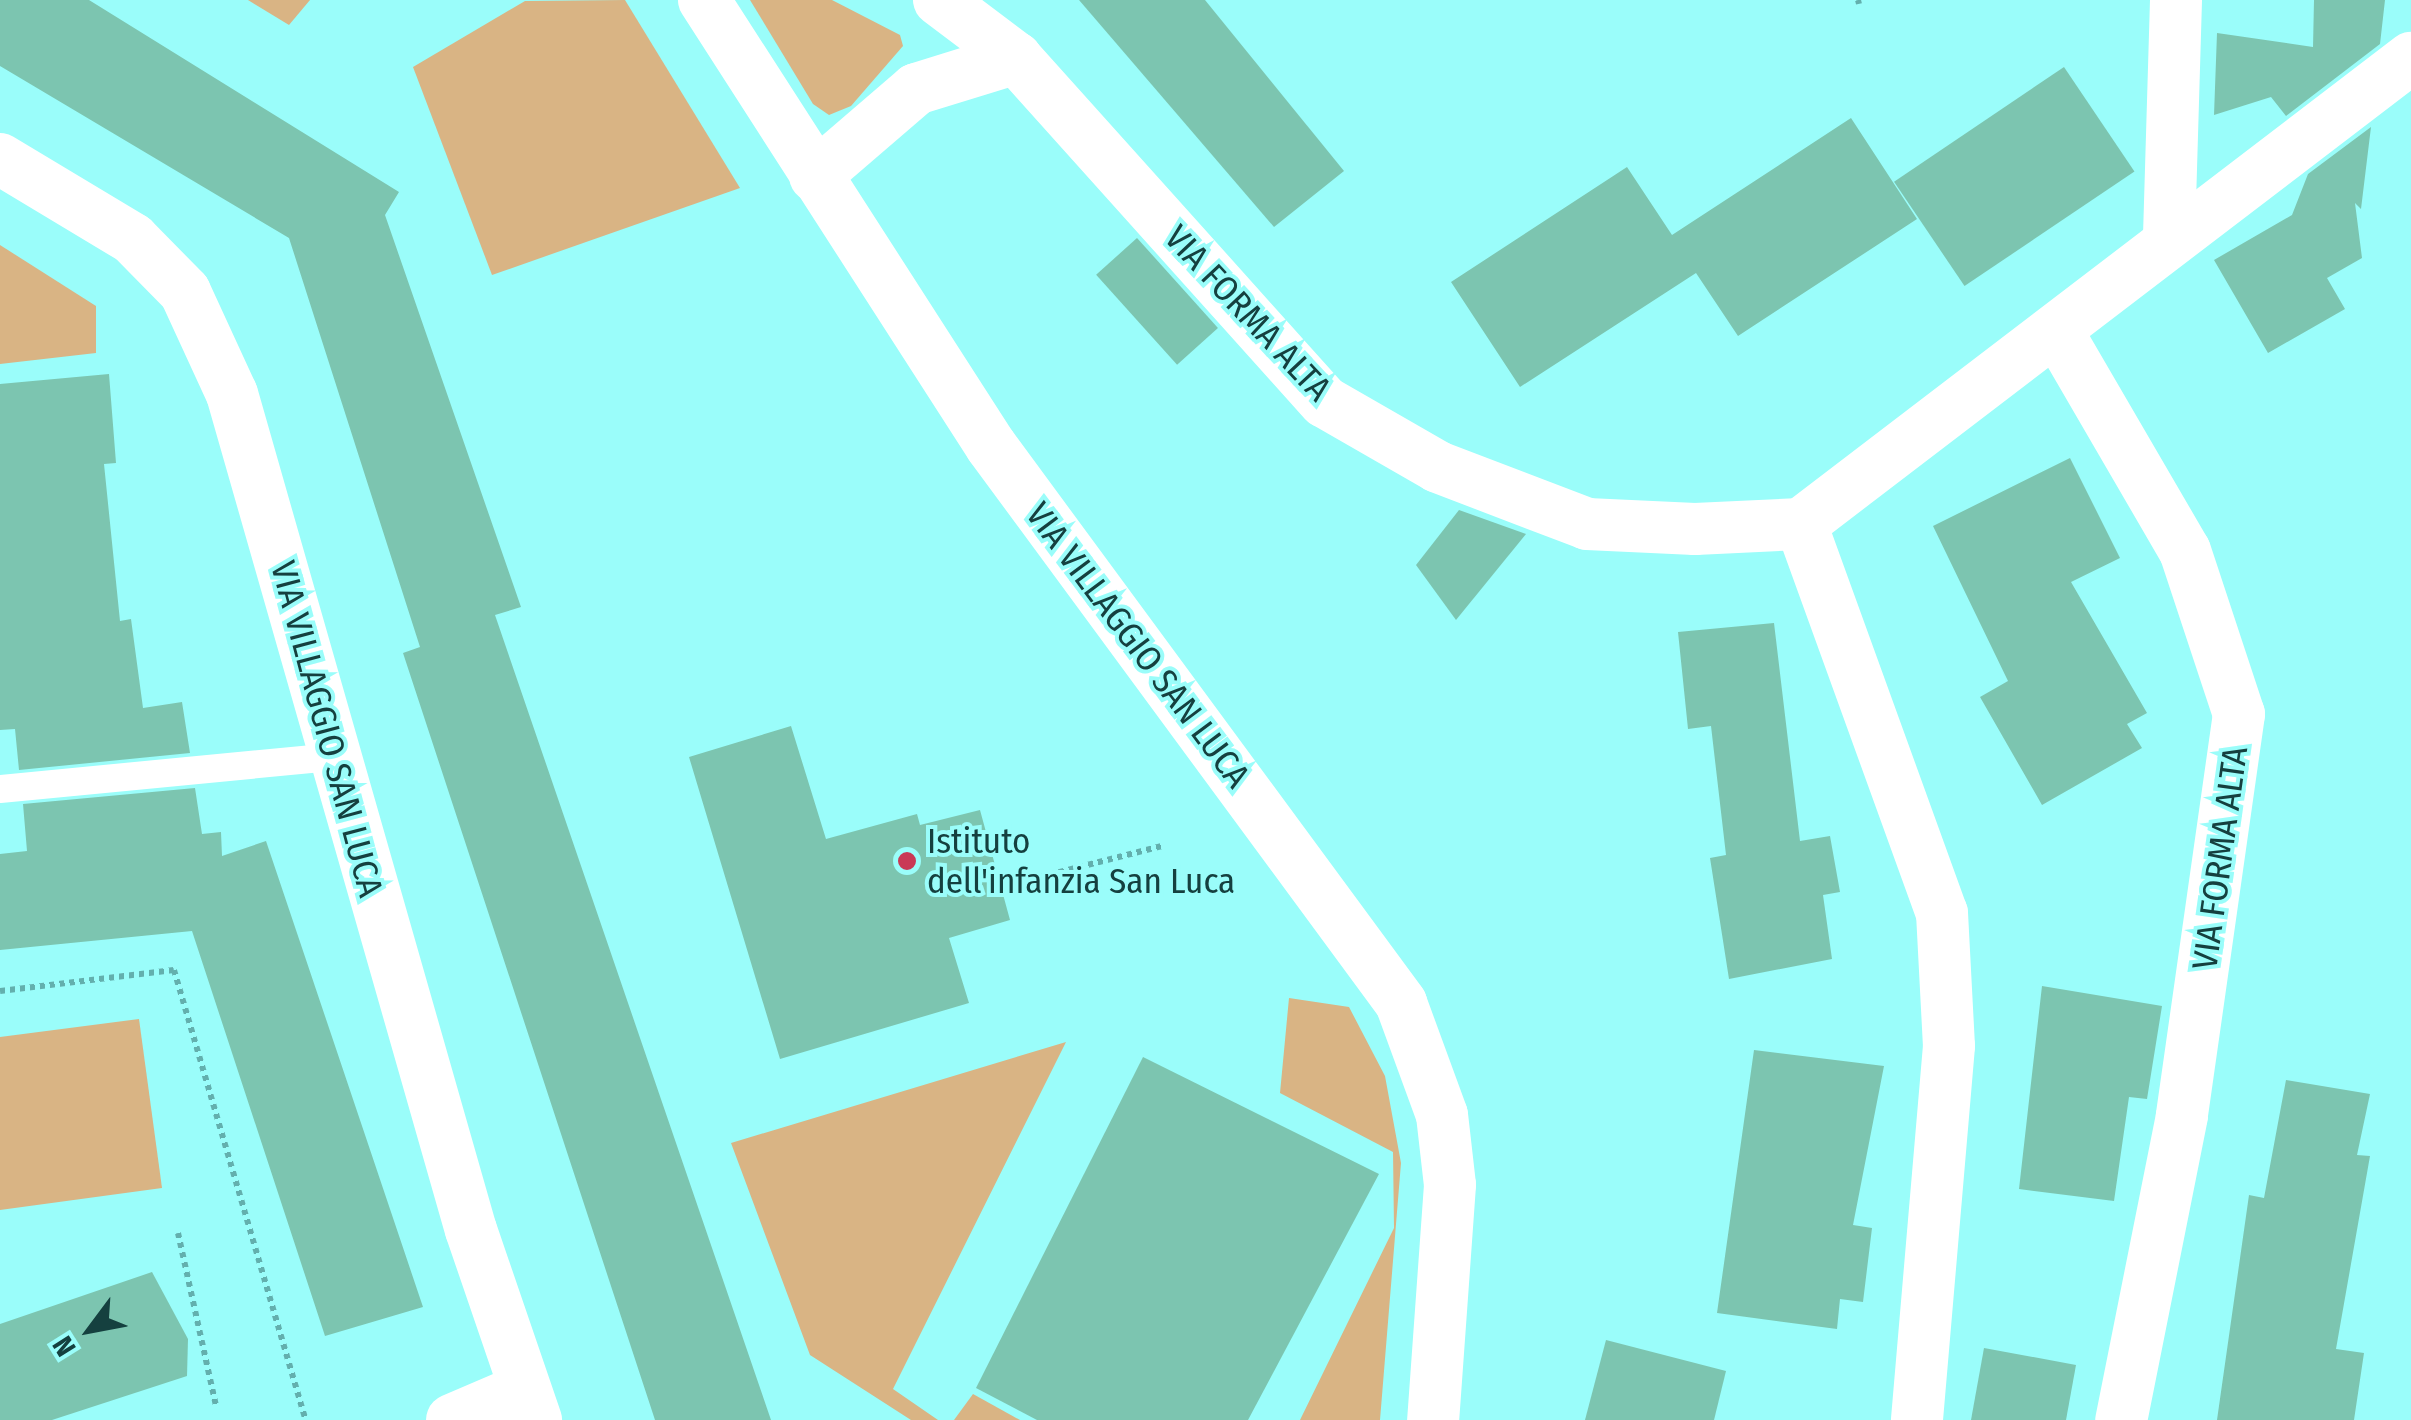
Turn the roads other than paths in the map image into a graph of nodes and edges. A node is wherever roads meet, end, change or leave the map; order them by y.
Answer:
1 (704, 0) edge
2 (939, 0) edge
3 (2176, 0) edge
4 (1016, 58) junction
5 (2411, 58) edge
6 (0, 159) edge
7 (816, 176) junction
8 (2169, 236) junction
9 (2058, 332) junction
10 (1801, 524) junction
11 (332, 756) junction
12 (0, 789) edge
13 (530, 1404) edge
14 (452, 1420) edge
15 (1433, 1420) edge
16 (1917, 1420) edge
17 (2122, 1420) edge

1 - 7 street, VIA VILLAGGIO SAN LUCA
2 - 4 street, VIA FORMA ALTA
3 - 8 street
4 - 7 street
4 - 10 street, VIA FORMA ALTA
5 - 8 street
6 - 11 street, VIA VILLAGGIO SAN LUCA
7 - 15 street, VIA VILLAGGIO SAN LUCA
8 - 9 street
9 - 10 street
9 - 17 street, VIA FORMA ALTA
10 - 16 street
11 - 12 lane
11 - 13 street, VIA VILLAGGIO SAN LUCA
13 - 14 street, VIA VILLAGGIO SAN LUCA

